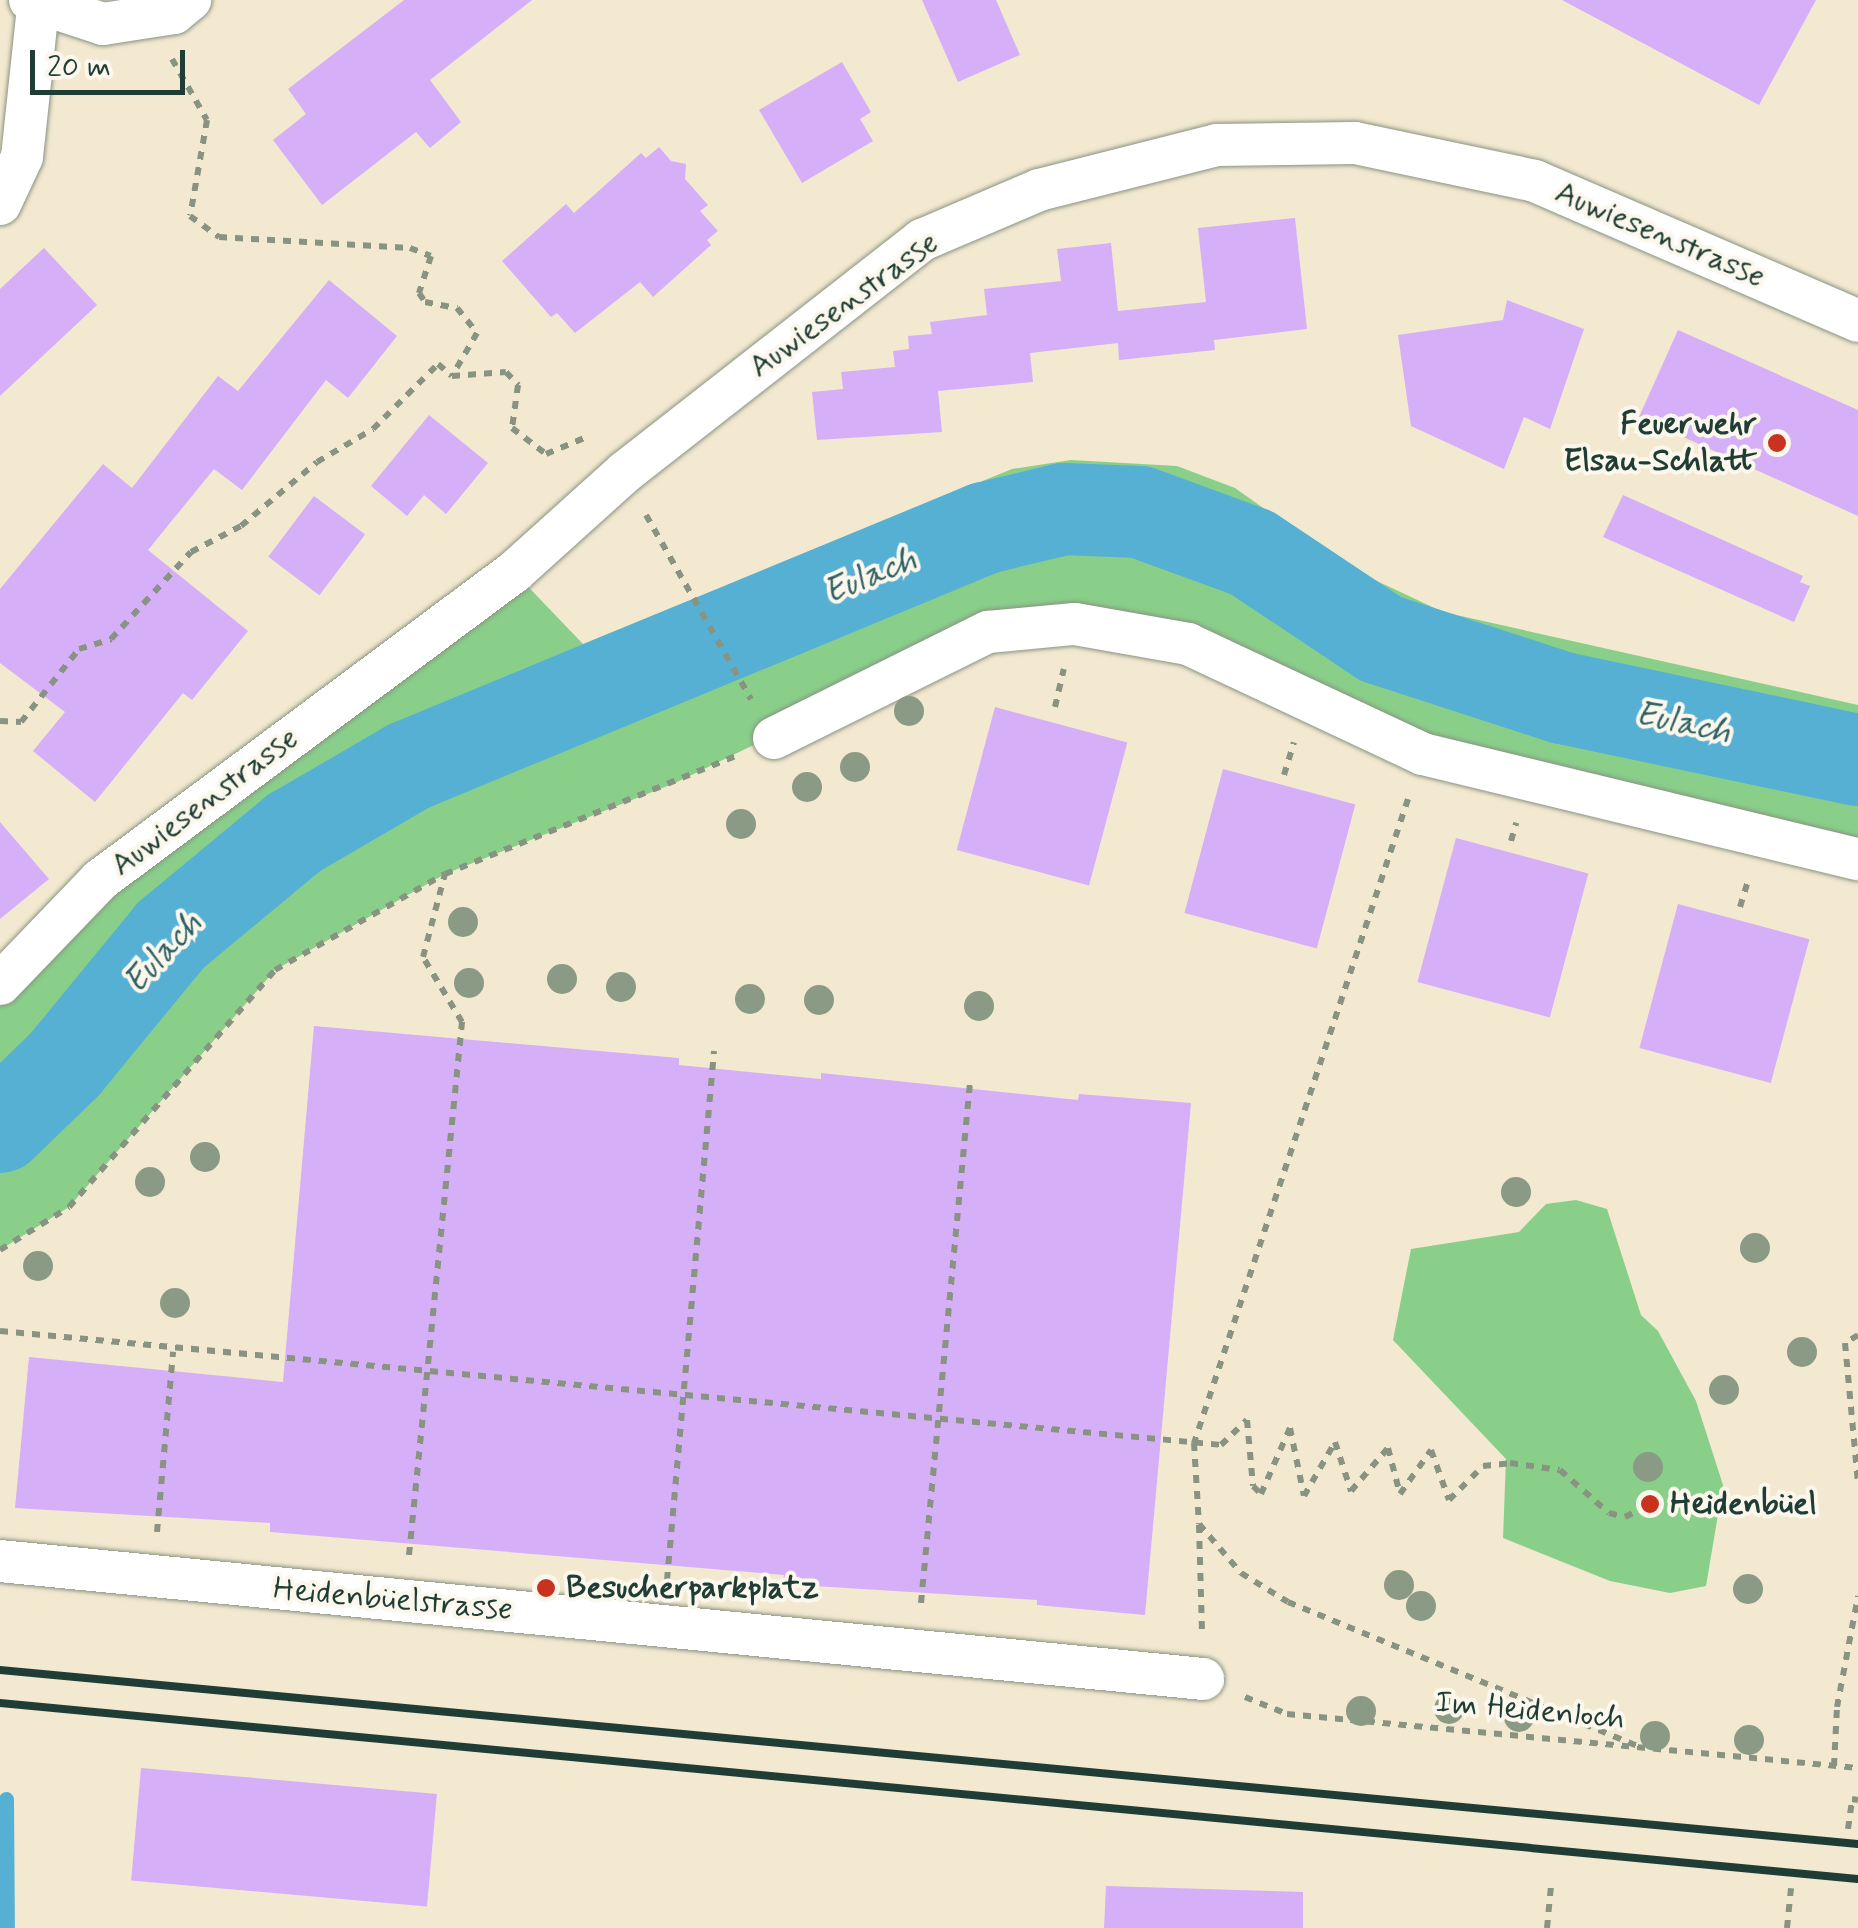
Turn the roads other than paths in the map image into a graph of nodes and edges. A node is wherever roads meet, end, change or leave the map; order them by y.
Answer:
1 (34, 3) edge
2 (182, 6) edge
3 (0, 204) edge
4 (1858, 321) edge
5 (766, 724) road end
6 (1858, 859) edge
7 (0, 984) edge
8 (0, 1562) edge
9 (1203, 1679) road end

1 - 2 street
1 - 3 street
4 - 7 street, Auwiesenstrasse
5 - 6 street
8 - 9 street, Heidenbüelstrasse

